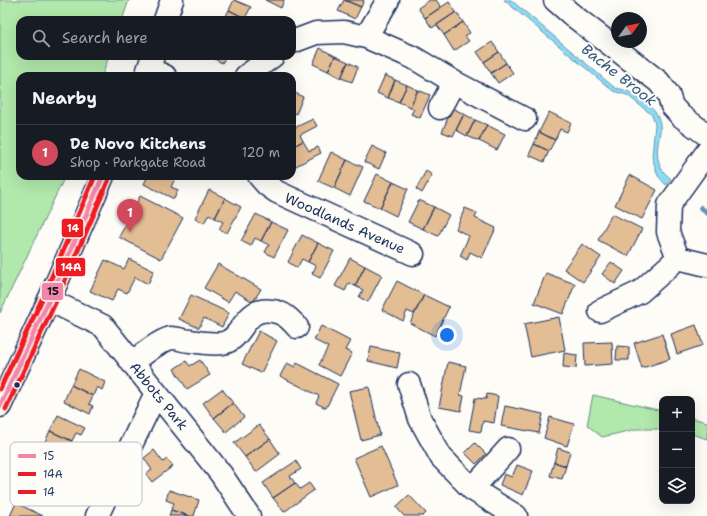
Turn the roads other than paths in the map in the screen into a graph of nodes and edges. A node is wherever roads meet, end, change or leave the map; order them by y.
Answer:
1 (172, 0) edge
2 (388, 0) edge
3 (555, 0) edge
4 (577, 7) edge
5 (166, 16) edge
6 (366, 37) junction
7 (296, 40) edge
8 (268, 60) edge
9 (251, 72) edge
10 (454, 82) junction
11 (440, 108) dead end
12 (525, 118) dead end
13 (707, 136) edge
14 (704, 165) edge
15 (101, 180) edge
16 (263, 180) edge
17 (413, 254) dead end
18 (678, 258) junction
19 (707, 265) edge
20 (49, 300) junction
21 (600, 311) dead end
22 (297, 327) dead end
23 (132, 363) junction
24 (409, 384) dead end
25 (156, 393) junction
26 (0, 406) edge
27 (132, 442) edge
28 (508, 449) dead end
29 (472, 489) junction
30 (102, 506) edge
31 (97, 516) edge
32 (249, 516) edge
33 (516, 516) edge

1 - 5 street
2 - 6 street
3 - 4 street
4 - 13 street
6 - 7 street
6 - 10 street
8 - 9 street
10 - 11 street
10 - 12 street
14 - 18 street
15 - 20 street
16 - 17 street, Woodlands Avenue
18 - 19 street
18 - 21 street
20 - 23 street, Abbots Park
20 - 26 street
22 - 23 street
23 - 25 street, Abbots Park
24 - 29 street
25 - 27 street
25 - 32 street, Abbots Park
28 - 29 street
29 - 33 street
30 - 31 street

